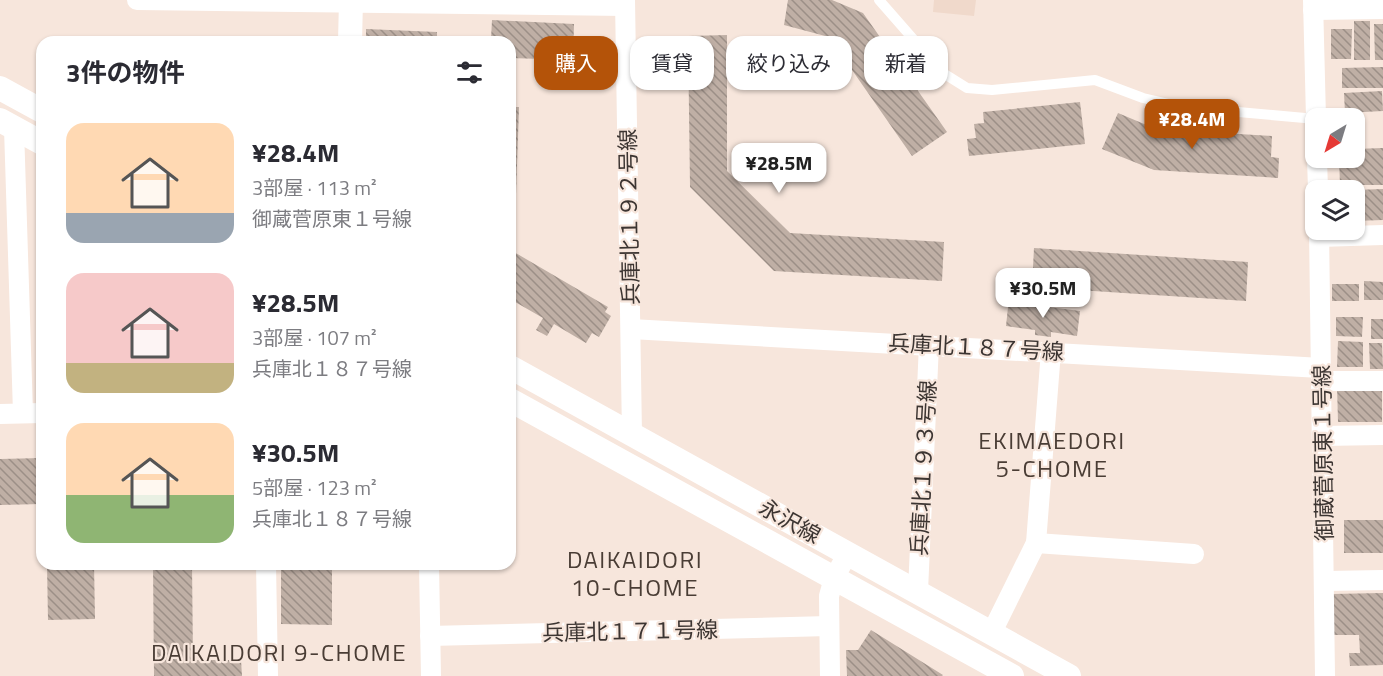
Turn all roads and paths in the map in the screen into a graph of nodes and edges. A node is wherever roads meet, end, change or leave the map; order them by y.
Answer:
1 (137, 0) edge
2 (879, 0) edge
3 (351, 1) edge
4 (625, 3) edge
5 (1313, 5) edge
6 (1383, 9) edge
7 (350, 36) edge
8 (0, 88) edge
9 (36, 108) edge
10 (1316, 108) edge
11 (1305, 118) edge
12 (7, 124) edge
13 (36, 140) edge
14 (1365, 235) edge
15 (1383, 236) edge
16 (1319, 240) edge
17 (631, 329) junction
18 (929, 344) junction
19 (1051, 351) junction
20 (516, 371) edge
21 (1321, 375) junction
22 (1383, 381) edge
23 (516, 403) edge
24 (33, 413) edge
25 (0, 414) edge
26 (633, 435) junction
27 (1383, 435) edge
28 (1322, 436) junction
29 (1036, 543) junction
30 (848, 553) junction
31 (1194, 554) dead end
32 (266, 570) edge
33 (429, 570) edge
34 (834, 578) junction
35 (1383, 580) edge
36 (1326, 581) junction
37 (918, 591) junction
38 (829, 626) junction
39 (992, 632) junction
40 (430, 636) junction
41 (268, 676) edge
42 (431, 676) edge
43 (830, 676) edge
44 (1012, 676) edge
45 (1069, 676) edge
46 (1325, 676) edge

1 - 3 street
2 - 11 lane
3 - 4 street
3 - 7 street
4 - 17 street, 兵庫北１９２号線
5 - 6 street
5 - 10 street
8 - 9 street
12 - 13 street
12 - 24 street
14 - 15 street
16 - 21 street, 御蔵菅原東１号線
17 - 18 street, 兵庫北１８７号線
17 - 26 street, 兵庫北１９２号線
18 - 19 street, 兵庫北１８７号線
18 - 37 street, 兵庫北１９３号線
19 - 21 street, 兵庫北１８７号線
19 - 29 street
20 - 26 street, 永沢線
21 - 22 street, 兵庫北１８７号線
21 - 28 street, 御蔵菅原東１号線
23 - 34 street, 永沢線
24 - 25 street
26 - 30 street, 永沢線
27 - 28 street
28 - 36 street, 御蔵菅原東１号線
29 - 31 street
29 - 39 street
30 - 34 street
30 - 37 street, 永沢線
32 - 41 street
33 - 40 street
34 - 38 street
34 - 44 street, 永沢線
35 - 36 street
36 - 46 street, 御蔵菅原東１号線
37 - 39 street, 永沢線
38 - 40 street, 兵庫北１７１号線
38 - 43 street
39 - 45 street, 永沢線
40 - 42 street

